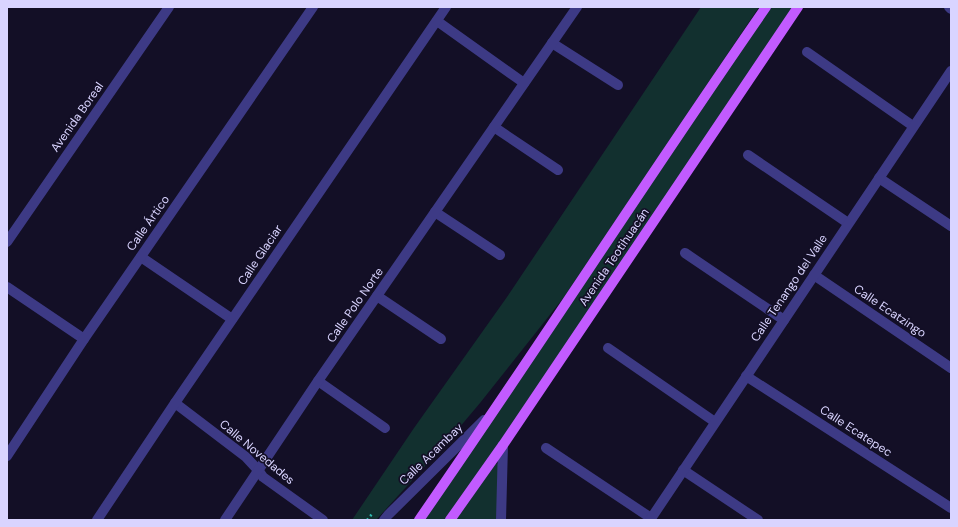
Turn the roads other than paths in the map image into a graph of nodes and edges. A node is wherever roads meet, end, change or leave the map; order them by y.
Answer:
1 (169, 7) edge
2 (313, 7) edge
3 (446, 7) edge
4 (576, 7) edge
5 (766, 7) edge
6 (798, 7) edge
7 (437, 21) junction
8 (552, 43) junction
9 (807, 52) dead end
10 (950, 75) edge
11 (524, 83) junction
12 (618, 85) dead end
13 (914, 126) junction
14 (494, 127) junction
15 (748, 155) dead end
16 (558, 170) dead end
17 (879, 178) junction
18 (435, 212) junction
19 (848, 223) junction
20 (951, 226) edge
21 (7, 242) edge
22 (685, 253) dead end
23 (500, 255) dead end
24 (141, 256) junction
25 (814, 275) junction
26 (7, 287) edge
27 (377, 296) junction
28 (232, 319) junction
29 (784, 320) junction
30 (84, 339) junction
31 (441, 339) dead end
32 (608, 348) dead end
33 (951, 368) edge
34 (746, 376) junction
35 (318, 381) junction
36 (174, 403) junction
37 (497, 407) junction
38 (715, 422) junction
39 (385, 428) dead end
40 (503, 445) junction
41 (546, 448) dead end
42 (7, 456) edge
43 (258, 470) junction
44 (683, 470) junction
45 (951, 508) edge
46 (651, 519) edge
47 (97, 520) edge
48 (225, 520) edge
49 (323, 520) edge
50 (384, 520) edge
51 (419, 520) edge
52 (450, 520) edge
53 (501, 520) edge
54 (758, 520) edge

1 - 21 street, Avenida Boreal
2 - 24 street, Calle Ártico
3 - 7 street, Calle Glaciar
4 - 8 street, Calle Polo Norte
5 - 37 main road, Avenida Teotihuacán
6 - 40 main road, Avenida Teotihuacán
7 - 11 street
7 - 28 street, Calle Glaciar
8 - 11 street, Calle Polo Norte
8 - 12 street
9 - 13 street
10 - 13 street, Calle Tenango del Valle
11 - 14 street, Calle Polo Norte
13 - 17 street, Calle Tenango del Valle
14 - 16 street
14 - 18 street, Calle Polo Norte
15 - 19 street
17 - 19 street, Calle Tenango del Valle
17 - 20 street
18 - 23 street
18 - 27 street, Calle Polo Norte
19 - 25 street, Calle Tenango del Valle
22 - 29 street
24 - 28 street
24 - 30 street, Calle Ártico
25 - 29 street, Calle Tenango del Valle
25 - 33 street, Calle Ecatzingo
26 - 30 street
27 - 31 street
27 - 35 street, Calle Polo Norte
28 - 36 street, Calle Glaciar
29 - 34 street, Calle Tenango del Valle
30 - 42 street, Calle Ártico
32 - 38 street
34 - 38 street, Calle Tenango del Valle
34 - 45 street, Calle Ecatepec
35 - 39 street
35 - 43 street, Calle Polo Norte
36 - 43 street, Calle Novedades
36 - 47 street, Calle Glaciar
37 - 50 street, Calle Acambay
37 - 51 main road, Avenida Teotihuacán
38 - 44 street, Calle Tenango del Valle
40 - 52 main road, Avenida Teotihuacán
40 - 53 street
41 - 46 street
43 - 48 street, Calle Polo Norte
43 - 49 street, Calle Novedades
44 - 46 street, Calle Tenango del Valle
44 - 54 street

